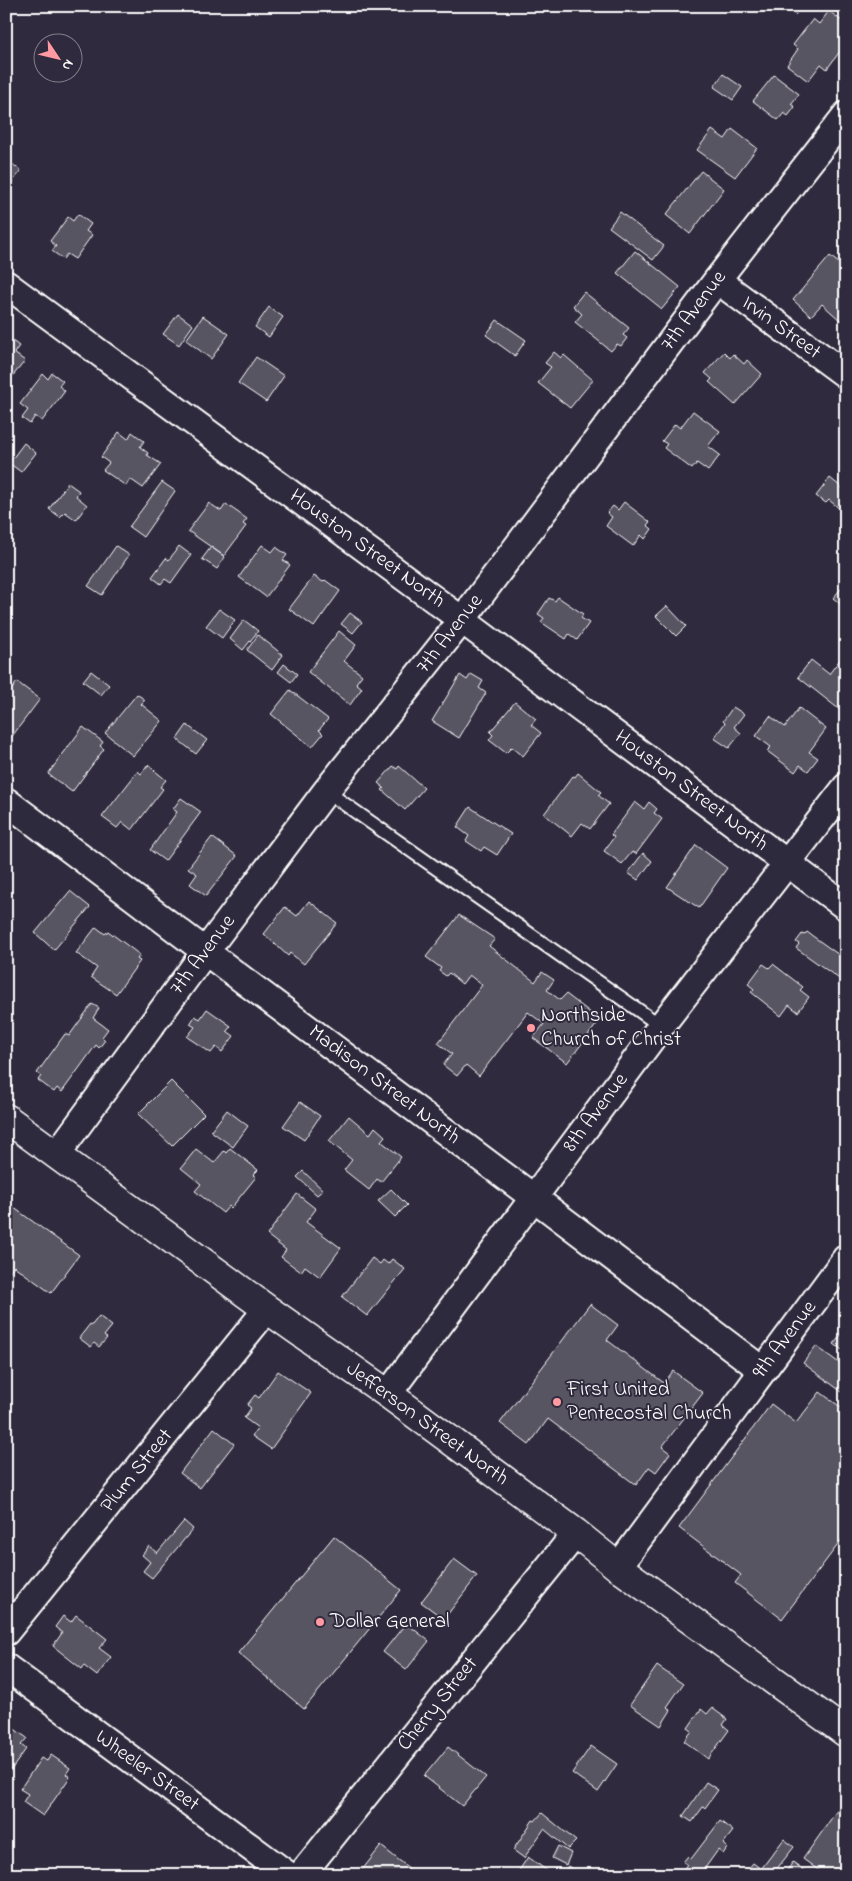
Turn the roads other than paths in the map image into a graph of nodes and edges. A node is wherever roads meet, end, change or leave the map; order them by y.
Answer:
1 (846, 115) edge
2 (717, 280) junction
3 (6, 284) edge
4 (846, 375) edge
5 (462, 620) junction
6 (846, 787) edge
7 (326, 791) junction
8 (6, 802) edge
9 (787, 862) junction
10 (846, 907) edge
11 (205, 952) junction
12 (661, 1026) junction
13 (6, 1118) edge
14 (57, 1154) junction
15 (534, 1196) junction
16 (846, 1258) edge
17 (267, 1309) junction
18 (762, 1370) junction
19 (388, 1394) junction
20 (576, 1534) junction
21 (618, 1566) junction
22 (6, 1632) edge
23 (6, 1667) edge
24 (846, 1733) edge
25 (288, 1875) edge
26 (300, 1875) edge

1 - 2 street, 7th Avenue
2 - 4 street, Irvin Street
2 - 5 street, 7th Avenue
3 - 5 street, Houston Street North
5 - 7 street, 7th Avenue
5 - 9 street, Houston Street North
6 - 9 street, 8th Avenue
7 - 11 street, 7th Avenue
7 - 12 lane
8 - 11 street, Madison Street North
9 - 10 street, Houston Street North
9 - 12 street, 8th Avenue
11 - 14 street, 7th Avenue
11 - 15 street, Madison Street North
12 - 15 street, 8th Avenue
13 - 14 main road, Jefferson Street North
14 - 17 main road, Jefferson Street North
15 - 18 street, Madison Street North
15 - 19 street, 8th Avenue
16 - 18 street, 9th Avenue
17 - 19 main road, Jefferson Street North
17 - 22 street, Plum Street
18 - 21 street, 9th Avenue
19 - 20 main road, Jefferson Street North
20 - 21 main road, Jefferson Street North
20 - 26 street, Cherry Street
21 - 24 main road, Jefferson Street North
23 - 25 street, Wheeler Street

